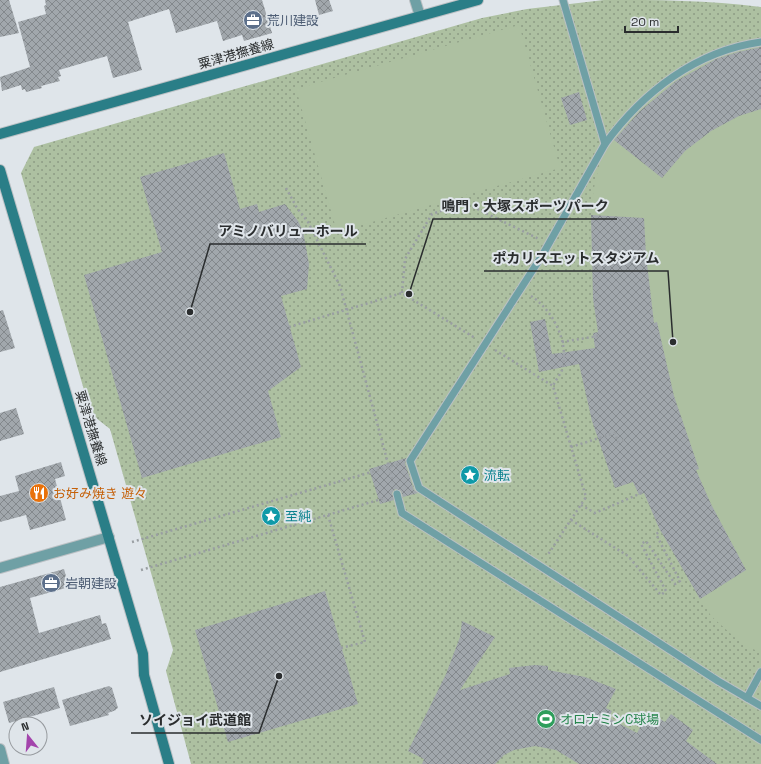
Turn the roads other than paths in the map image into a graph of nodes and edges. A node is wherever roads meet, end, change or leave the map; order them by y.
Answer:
1 (415, 0) edge
2 (478, 0) edge
3 (563, 0) edge
4 (420, 16) junction
5 (761, 42) edge
6 (0, 134) edge
7 (606, 144) junction
8 (0, 170) edge
9 (397, 494) road end
10 (110, 537) junction
11 (0, 568) edge
12 (761, 672) edge
13 (747, 698) junction
14 (761, 706) edge
15 (761, 740) edge
16 (0, 749) edge
17 (4, 764) edge
18 (169, 764) edge

1 - 4 street
2 - 4 main road, 粟津港撫養線
3 - 7 lane
4 - 6 main road, 粟津港撫養線
5 - 7 lane
7 - 13 lane
8 - 10 main road, 粟津港撫養線
9 - 15 lane
10 - 11 street
10 - 18 main road, 粟津港撫養線
12 - 13 lane
13 - 14 lane
16 - 17 street

